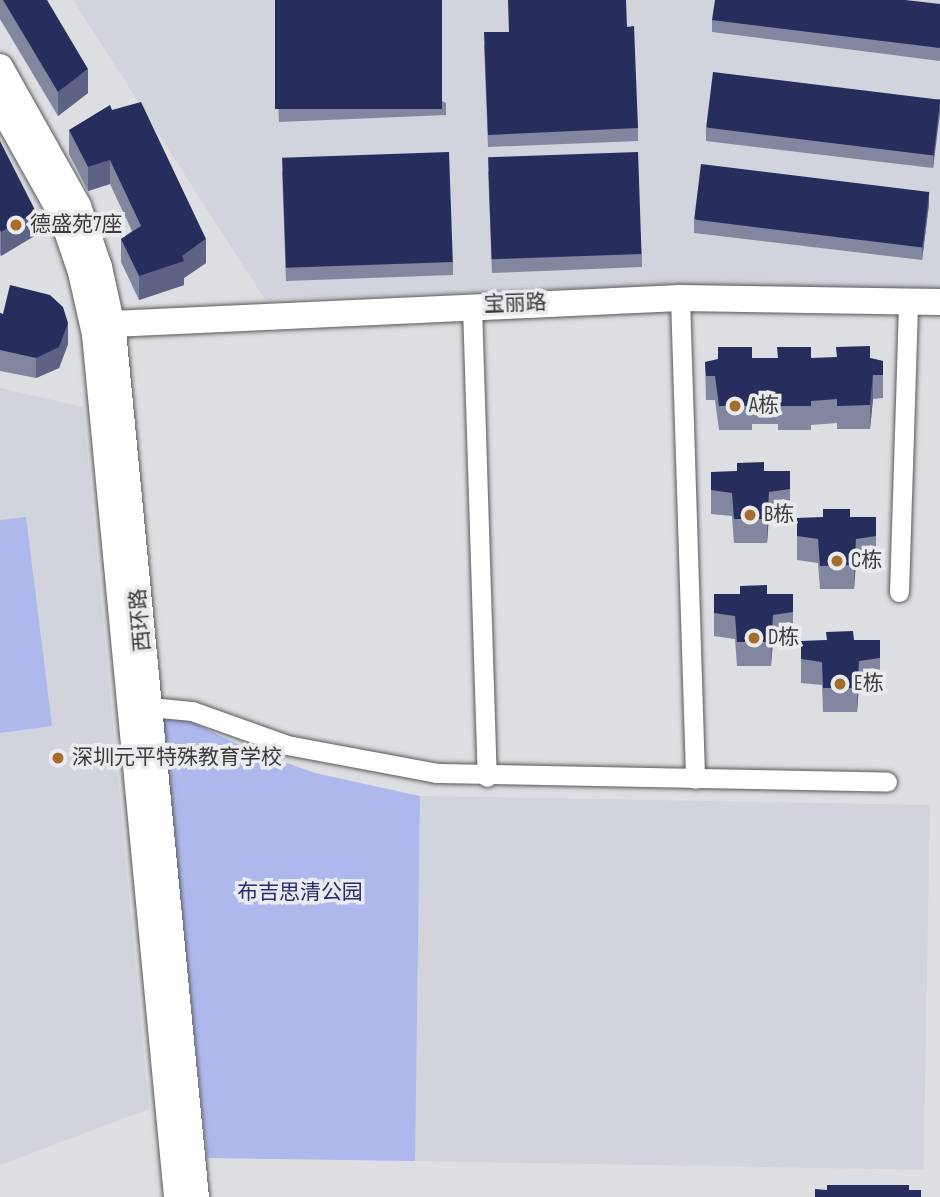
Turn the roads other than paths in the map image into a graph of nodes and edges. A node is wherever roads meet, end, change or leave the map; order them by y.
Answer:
1 (0, 67) edge
2 (0, 104) edge
3 (680, 298) junction
4 (908, 302) junction
5 (940, 302) edge
6 (472, 306) junction
7 (102, 321) junction
8 (899, 592) dead end
9 (140, 705) junction
10 (487, 777) junction
11 (695, 779) junction
12 (887, 782) dead end
13 (177, 1197) edge
14 (196, 1197) edge

1 - 7 main road, 西环路
2 - 7 main road, 西环路
3 - 4 main road, 宝丽路
3 - 6 main road, 宝丽路
3 - 11 street
4 - 5 main road, 宝丽路
4 - 8 street
6 - 7 main road, 宝丽路
6 - 10 street
7 - 9 main road, 西环路
9 - 10 street
9 - 13 main road, 西环路
9 - 14 main road, 西环路
10 - 11 street
11 - 12 street

